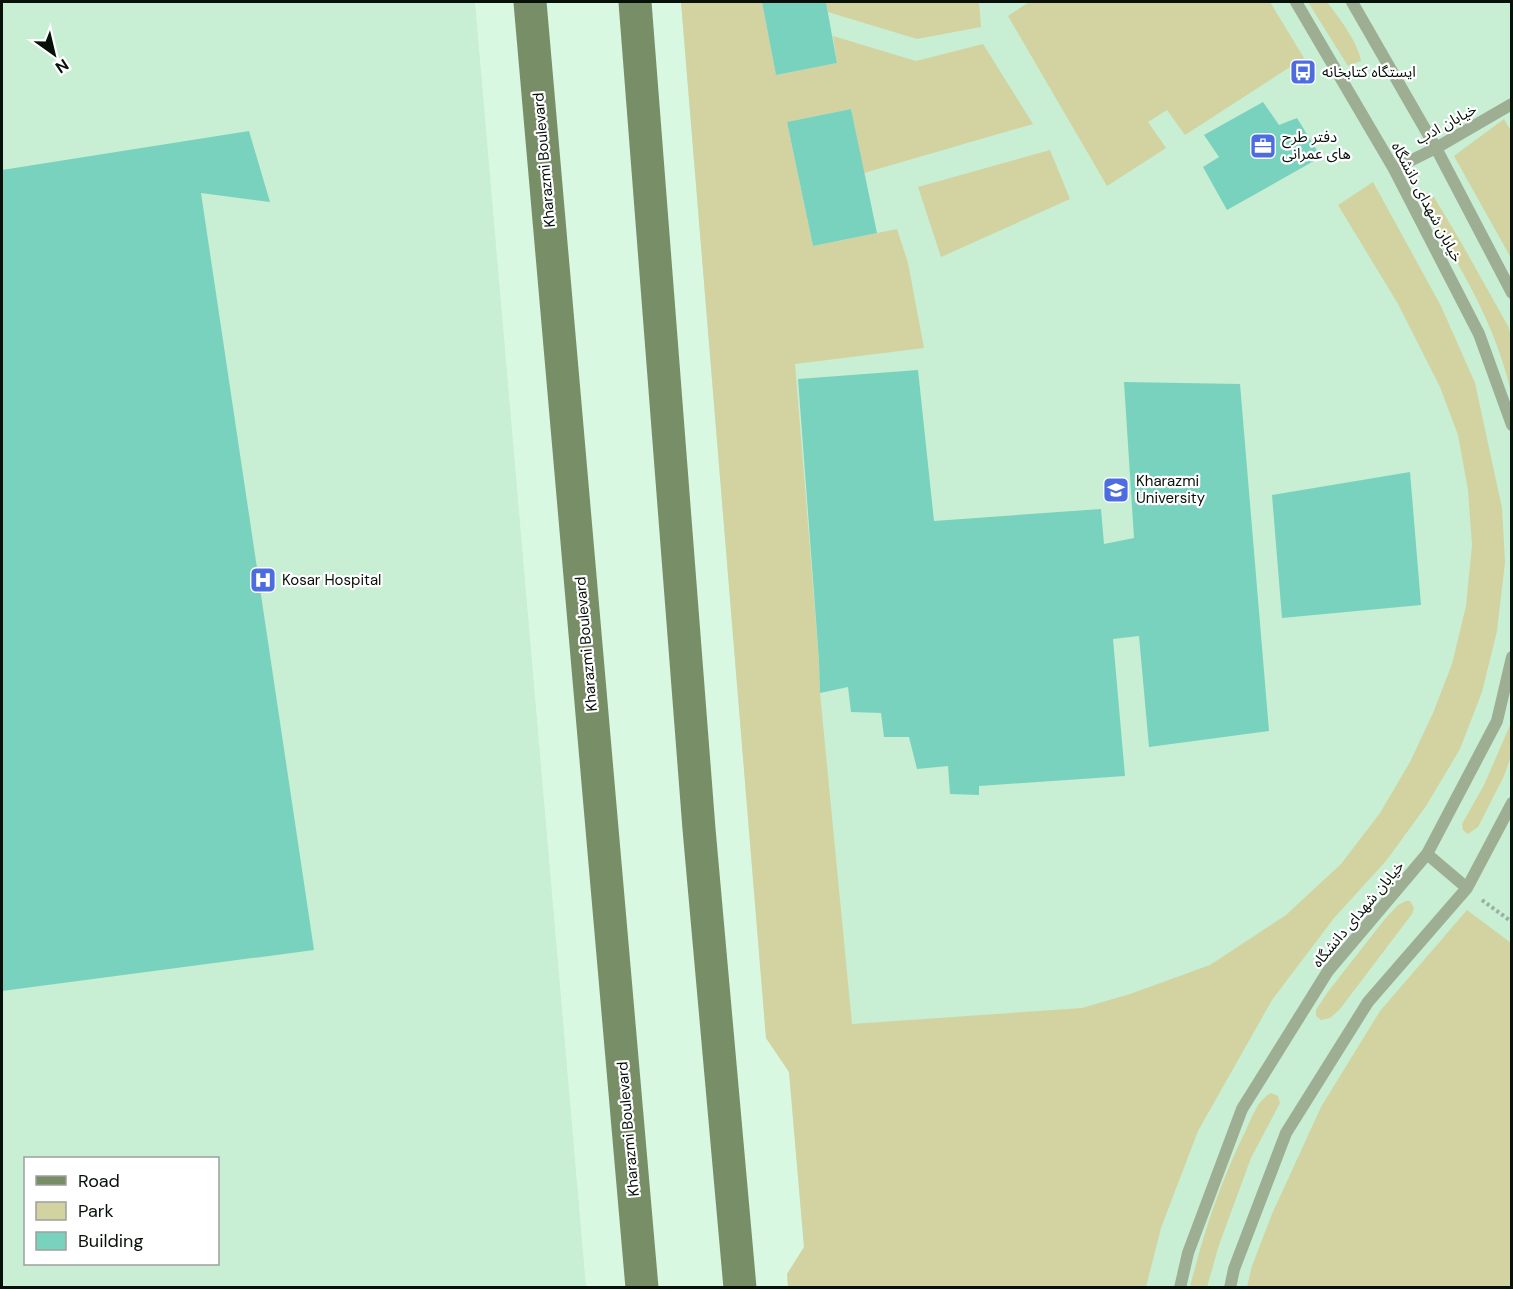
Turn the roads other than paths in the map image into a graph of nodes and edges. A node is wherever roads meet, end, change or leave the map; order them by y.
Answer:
1 (530, 2) edge
2 (635, 2) edge
3 (1296, 2) edge
4 (1352, 2) edge
5 (1512, 104) edge
6 (1436, 148) junction
7 (1394, 169) junction
8 (1512, 293) edge
9 (1512, 425) edge
10 (1512, 657) edge
11 (1512, 803) edge
12 (1427, 854) junction
13 (1467, 888) junction
14 (642, 1287) edge
15 (740, 1287) edge
16 (1180, 1287) edge
17 (1230, 1287) edge

1 - 14 main road, Kharazmi Boulevard
2 - 15 main road
3 - 7 lane, خیابان شهدای دانشگاه
4 - 6 lane
5 - 6 lane, خیابان ادب
6 - 7 lane, خیابان ادب
6 - 8 lane
7 - 9 lane, خیابان شهدای دانشگاه
10 - 12 lane, خیابان شهدای دانشگاه
11 - 13 lane
12 - 13 lane
12 - 16 lane, خیابان شهدای دانشگاه
13 - 17 lane

